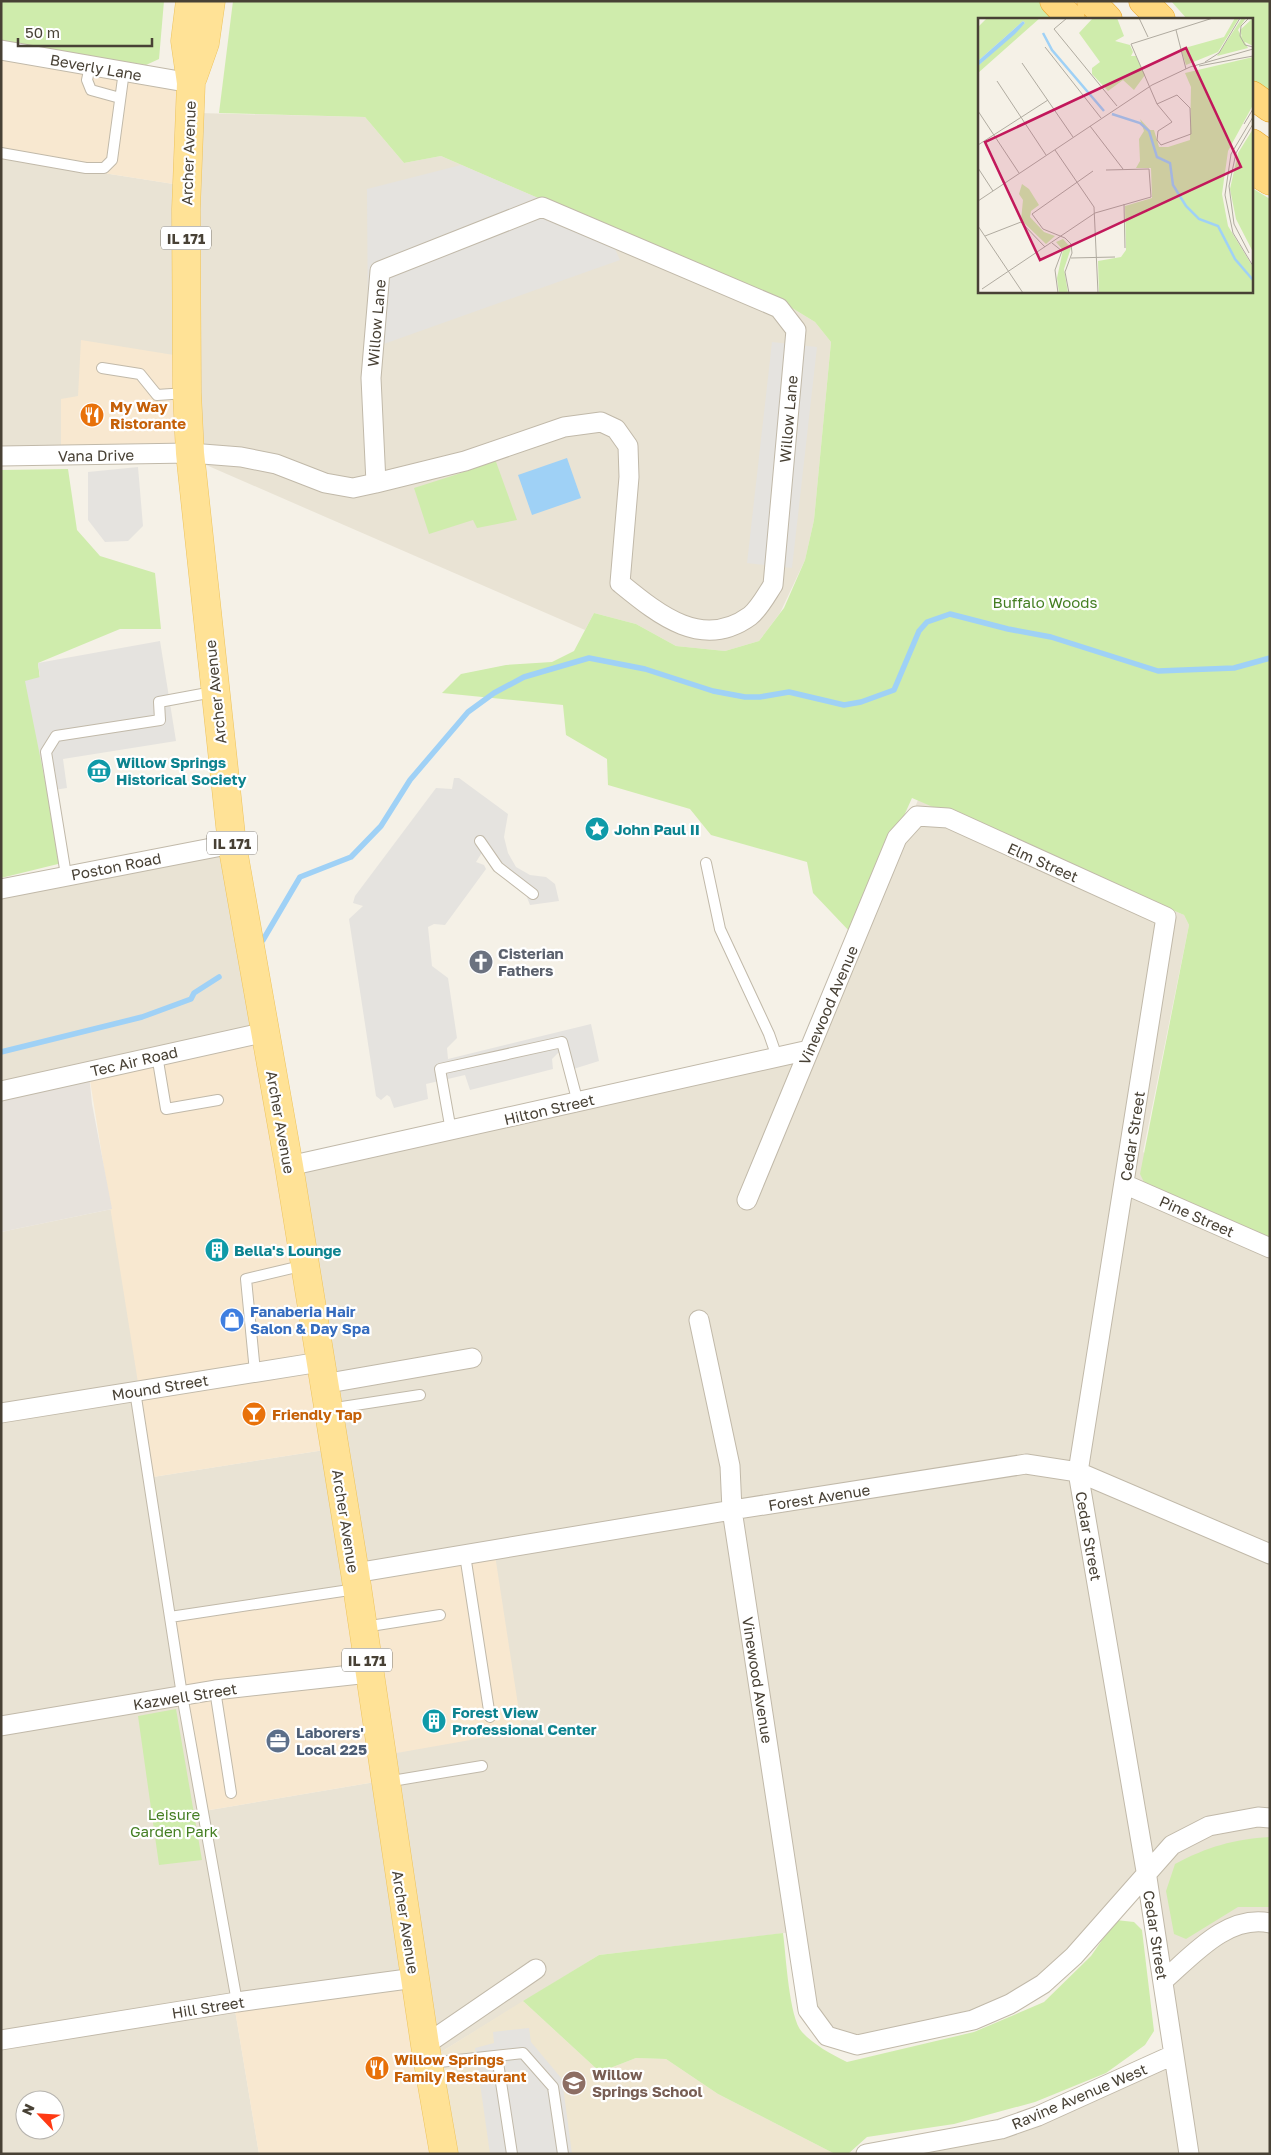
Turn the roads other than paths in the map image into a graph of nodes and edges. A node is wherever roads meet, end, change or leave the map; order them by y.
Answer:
1 (190, 1) edge
2 (211, 1) edge
3 (1054, 1) edge
4 (1091, 1) edge
5 (1143, 1) edge
6 (1070, 18) edge
7 (1107, 18) edge
8 (1160, 18) edge
9 (1, 50) edge
10 (90, 66) junction
11 (124, 72) junction
12 (191, 83) junction
13 (1254, 96) edge
14 (120, 98) junction
15 (1270, 108) edge
16 (1254, 144) edge
17 (1, 153) edge
18 (1270, 156) edge
19 (1254, 171) edge
20 (1270, 181) edge
21 (102, 368) dead end
22 (187, 393) junction
23 (190, 454) junction
24 (1, 456) edge
25 (376, 483) junction
26 (214, 692) junction
27 (918, 816) joint
28 (480, 841) dead end
29 (232, 844) junction
30 (706, 863) dead end
31 (66, 875) junction
32 (1, 890) edge
33 (533, 894) dead end
34 (1166, 917) joint
35 (266, 1032) junction
36 (809, 1050) junction
37 (157, 1055) junction
38 (777, 1057) junction
39 (1, 1091) edge
40 (218, 1100) dead end
41 (578, 1103) junction
42 (451, 1131) junction
43 (289, 1166) junction
44 (1124, 1184) junction
45 (747, 1200) dead end
46 (1270, 1248) edge
47 (305, 1265) junction
48 (699, 1320) dead end
49 (472, 1358) dead end
50 (255, 1372) junction
51 (324, 1385) junction
52 (135, 1391) junction
53 (420, 1395) dead end
54 (1, 1413) edge
55 (1078, 1472) junction
56 (732, 1510) junction
57 (1270, 1554) edge
58 (465, 1555) junction
59 (356, 1581) junction
60 (440, 1615) dead end
61 (170, 1617) junction
62 (363, 1627) junction
63 (369, 1672) junction
64 (216, 1690) junction
65 (182, 1695) junction
66 (490, 1717) dead end
67 (1, 1726) edge
68 (482, 1766) dead end
69 (385, 1782) junction
70 (231, 1793) dead end
71 (1270, 1818) edge
72 (1146, 1872) junction
73 (1270, 1923) edge
74 (536, 1969) dead end
75 (415, 1978) junction
76 (1163, 1982) junction
77 (237, 2002) junction
78 (1, 2040) edge
79 (426, 2054) junction
80 (1173, 2055) junction
81 (497, 2056) junction
82 (444, 2154) edge
83 (512, 2154) edge
84 (563, 2154) edge
85 (866, 2154) edge
86 (1189, 2154) edge

1 - 12 main road, Archer Avenue / IL 171
2 - 12 main road, Archer Avenue / IL 171
3 - 6 highway
4 - 7 highway
5 - 8 highway
9 - 10 street, Beverly Lane
10 - 11 street, Beverly Lane
10 - 14 lane
11 - 12 street, Beverly Lane
11 - 14 lane
12 - 22 main road, Archer Avenue / IL 171
13 - 15 highway
14 - 17 lane
16 - 18 highway
19 - 20 highway
21 - 22 lane
22 - 23 main road, Archer Avenue / IL 171
23 - 24 street, Vana Drive
23 - 25 street, Willow Lane
23 - 26 main road, Archer Avenue / IL 171
25 - 25 street, Willow Lane
26 - 29 main road, Archer Avenue / IL 171
26 - 31 lane
27 - 34 street, Elm Street
27 - 36 street, Vinewood Avenue
28 - 33 lane
29 - 31 street, Poston Road
29 - 35 main road, Archer Avenue / IL 171
30 - 38 lane
31 - 32 street, Poston Road
34 - 44 street, Cedar Street
35 - 37 street, Tec Air Road
35 - 43 main road, Archer Avenue / IL 171
36 - 38 street, Hilton Street
36 - 45 street, Vinewood Avenue
37 - 39 street, Tec Air Road
37 - 40 lane
38 - 41 street, Hilton Street
41 - 42 street, Hilton Street
41 - 42 lane
42 - 43 street, Hilton Street
43 - 47 main road, Archer Avenue / IL 171
44 - 46 street, Pine Street
44 - 55 street, Cedar Street
47 - 50 lane
47 - 51 main road, Archer Avenue / IL 171
48 - 56 street, Vinewood Avenue
49 - 51 street, Mound Street
50 - 51 street, Mound Street
50 - 52 street, Mound Street
51 - 53 lane
51 - 59 main road, Archer Avenue / IL 171
52 - 54 street, Mound Street
52 - 61 lane
55 - 56 street, Forest Avenue
55 - 57 street, Forest Avenue
55 - 72 street, Cedar Street
56 - 58 street, Forest Avenue
56 - 72 street, Vinewood Avenue
58 - 59 street, Forest Avenue
58 - 66 lane
59 - 61 lane
59 - 62 main road, Archer Avenue / IL 171
60 - 62 lane
61 - 65 lane
62 - 63 main road, Archer Avenue / IL 171
63 - 64 street, Kazwell Street
63 - 69 main road, Archer Avenue / IL 171
64 - 65 street, Kazwell Street
64 - 70 lane
65 - 67 street, Kazwell Street
65 - 77 lane
68 - 69 lane
69 - 75 main road, Archer Avenue / IL 171
71 - 72 street
72 - 76 street, Cedar Street
73 - 76 street
74 - 79 street
75 - 77 street, Hill Street
75 - 79 main road, Archer Avenue / IL 171
76 - 80 street, Cedar Street
77 - 78 street, Hill Street
79 - 81 lane
79 - 82 main road, Archer Avenue / IL 171
80 - 85 street, Ravine Avenue West
80 - 86 street, Cedar Street
81 - 83 lane
81 - 84 lane

